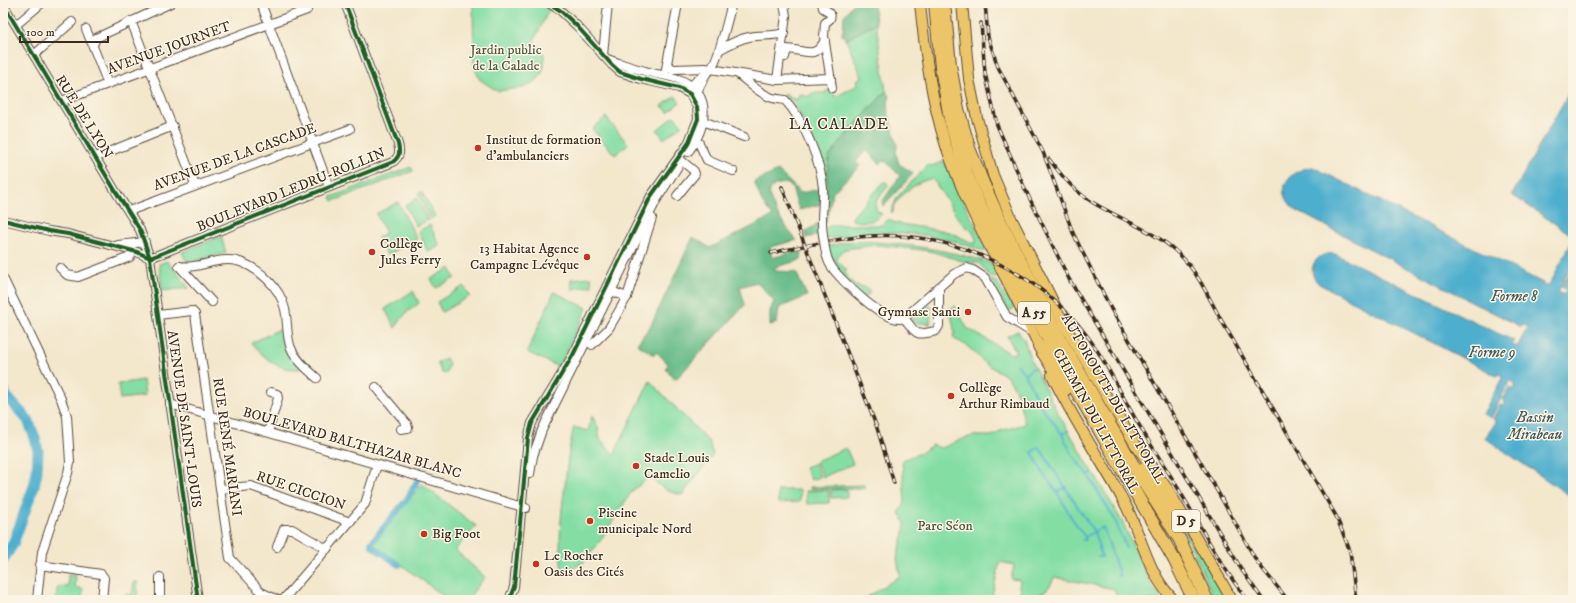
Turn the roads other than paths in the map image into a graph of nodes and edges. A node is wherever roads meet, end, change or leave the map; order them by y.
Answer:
1 (42, 3) edge
2 (170, 3) edge
3 (261, 3) edge
4 (345, 3) edge
5 (549, 3) edge
6 (608, 3) edge
7 (678, 3) edge
8 (732, 3) edge
9 (784, 3) edge
10 (822, 3) edge
11 (920, 3) edge
12 (935, 3) edge
13 (944, 3) edge
14 (963, 3) edge
15 (3, 4) edge
16 (307, 10) dead end
17 (131, 21) junction
18 (72, 22) dead end
19 (16, 25) junction
20 (269, 25) junction
21 (86, 29) dead end
22 (784, 33) junction
23 (825, 40) junction
24 (93, 45) junction
25 (719, 50) junction
26 (34, 55) junction
27 (605, 57) junction
28 (667, 64) junction
29 (150, 69) junction
30 (709, 70) junction
31 (738, 74) junction
32 (665, 75) junction
33 (831, 78) junction
34 (779, 80) junction
35 (662, 83) junction
36 (108, 84) junction
37 (832, 88) dead end
38 (693, 91) junction
39 (62, 101) junction
40 (700, 120) junction
41 (173, 126) junction
42 (350, 129) dead end
43 (744, 137) dead end
44 (693, 140) junction
45 (313, 143) junction
46 (96, 157) junction
47 (682, 161) junction
48 (733, 172) dead end
49 (195, 186) junction
50 (329, 187) junction
51 (677, 196) dead end
52 (651, 204) junction
53 (129, 211) junction
54 (3, 220) edge
55 (145, 242) junction
56 (634, 244) junction
57 (110, 245) junction
58 (642, 250) junction
59 (133, 251) junction
60 (150, 258) junction
61 (618, 264) junction
62 (60, 268) dead end
63 (3, 278) edge
64 (939, 287) junction
65 (611, 291) junction
66 (627, 297) junction
67 (212, 302) dead end
68 (1000, 307) junction
69 (1021, 310) junction
70 (158, 315) junction
71 (904, 318) junction
72 (1033, 333) junction
73 (592, 345) dead end
74 (1039, 346) junction
75 (318, 378) dead end
76 (376, 387) dead end
77 (271, 392) dead end
78 (170, 404) junction
79 (210, 415) junction
80 (536, 415) junction
81 (547, 421) junction
82 (401, 429) dead end
83 (268, 432) junction
84 (1135, 444) junction
85 (377, 465) junction
86 (1122, 468) junction
87 (220, 489) junction
88 (524, 507) junction
89 (350, 522) junction
90 (1180, 540) junction
91 (277, 547) dead end
92 (327, 549) junction
93 (40, 565) junction
94 (160, 577) dead end
95 (37, 600) edge
96 (102, 600) edge
97 (160, 600) edge
98 (198, 600) edge
99 (278, 600) edge
100 (283, 600) edge
101 (509, 600) edge
102 (514, 600) edge
103 (1174, 600) edge
104 (1194, 600) edge
105 (1207, 600) edge
106 (1232, 600) edge

1 - 19 street
2 - 17 street
3 - 20 street
4 - 50 street, BOULEVARD LEDRU-ROLLIN
5 - 27 street
6 - 27 street
7 - 28 street
8 - 25 street
9 - 22 street
10 - 23 street
11 - 69 main road, CHEMIN DU LITTORAL
12 - 86 highway, AUTOROUTE DU LITTORAL / A 55
13 - 90 highway, AUTOROUTE DU LITTORAL / A 55
14 - 84 main road, CHEMIN DU LITTORAL
15 - 19 street, RUE DE LYON
16 - 20 street, AVENUE JOURNET
17 - 24 street
17 - 29 street
18 - 26 street
19 - 26 street, RUE DE LYON
20 - 29 street, AVENUE JOURNET
20 - 45 street
21 - 24 street
22 - 25 street
22 - 34 street
23 - 33 street
23 - 34 street
24 - 36 street
25 - 30 street
26 - 39 street, RUE DE LYON
27 - 32 street
27 - 35 street
28 - 30 street
28 - 32 street
29 - 36 street, AVENUE JOURNET
29 - 41 street
30 - 31 street
30 - 38 street
31 - 34 street
31 - 71 street, bridge
32 - 35 street
32 - 38 street
33 - 34 street
33 - 37 street
35 - 38 street
36 - 39 street, AVENUE JOURNET
38 - 40 street
39 - 46 street, RUE DE LYON
40 - 43 street
40 - 44 street
41 - 46 street
41 - 49 street
42 - 45 street, AVENUE DE LA CASCADE
44 - 47 street
44 - 48 street
44 - 52 street
45 - 49 street, AVENUE DE LA CASCADE
45 - 50 street
46 - 53 street, RUE DE LYON
47 - 51 street
47 - 52 street
49 - 53 street, AVENUE DE LA CASCADE
50 - 60 street, BOULEVARD LEDRU-ROLLIN
52 - 56 street
52 - 58 street
52 - 61 street
53 - 55 street, RUE DE LYON
54 - 57 street
55 - 57 street
55 - 60 street, AVENUE DE SAINT-LOUIS
56 - 58 street
56 - 61 street
56 - 65 street
57 - 59 street
58 - 66 street
59 - 60 street
59 - 62 street
60 - 70 street, AVENUE DE SAINT-LOUIS
61 - 65 street
61 - 80 street
63 - 93 street
64 - 68 street
64 - 71 street
64 - 71 street
65 - 66 street
65 - 81 street
66 - 73 street
67 - 75 street
68 - 69 street
68 - 72 street
69 - 72 main road, CHEMIN DU LITTORAL
70 - 78 street, AVENUE DE SAINT-LOUIS
70 - 79 street, RUE RENÉ MARIANI
72 - 74 main road, CHEMIN DU LITTORAL
74 - 86 highway
74 - 103 main road, CHEMIN DU LITTORAL
76 - 82 street
77 - 83 street
78 - 79 street, BOULEVARD BALTHAZAR BLANC
78 - 98 street, AVENUE DE SAINT-LOUIS
79 - 83 street, BOULEVARD BALTHAZAR BLANC
79 - 87 street, RUE RENÉ MARIANI
80 - 81 street
80 - 88 street
81 - 88 street
83 - 85 street, BOULEVARD BALTHAZAR BLANC
84 - 90 main road
84 - 106 main road, CHEMIN DU LITTORAL / D 5
85 - 88 street, BOULEVARD BALTHAZAR BLANC
85 - 89 street
86 - 104 highway, AUTOROUTE DU LITTORAL / A 55
87 - 89 street, RUE CICCION
87 - 99 street, RUE RENÉ MARIANI
88 - 101 street
88 - 102 street
89 - 92 street
90 - 105 highway, AUTOROUTE DU LITTORAL / A 55
91 - 92 street
92 - 100 street
93 - 95 street
93 - 96 street
94 - 97 street

